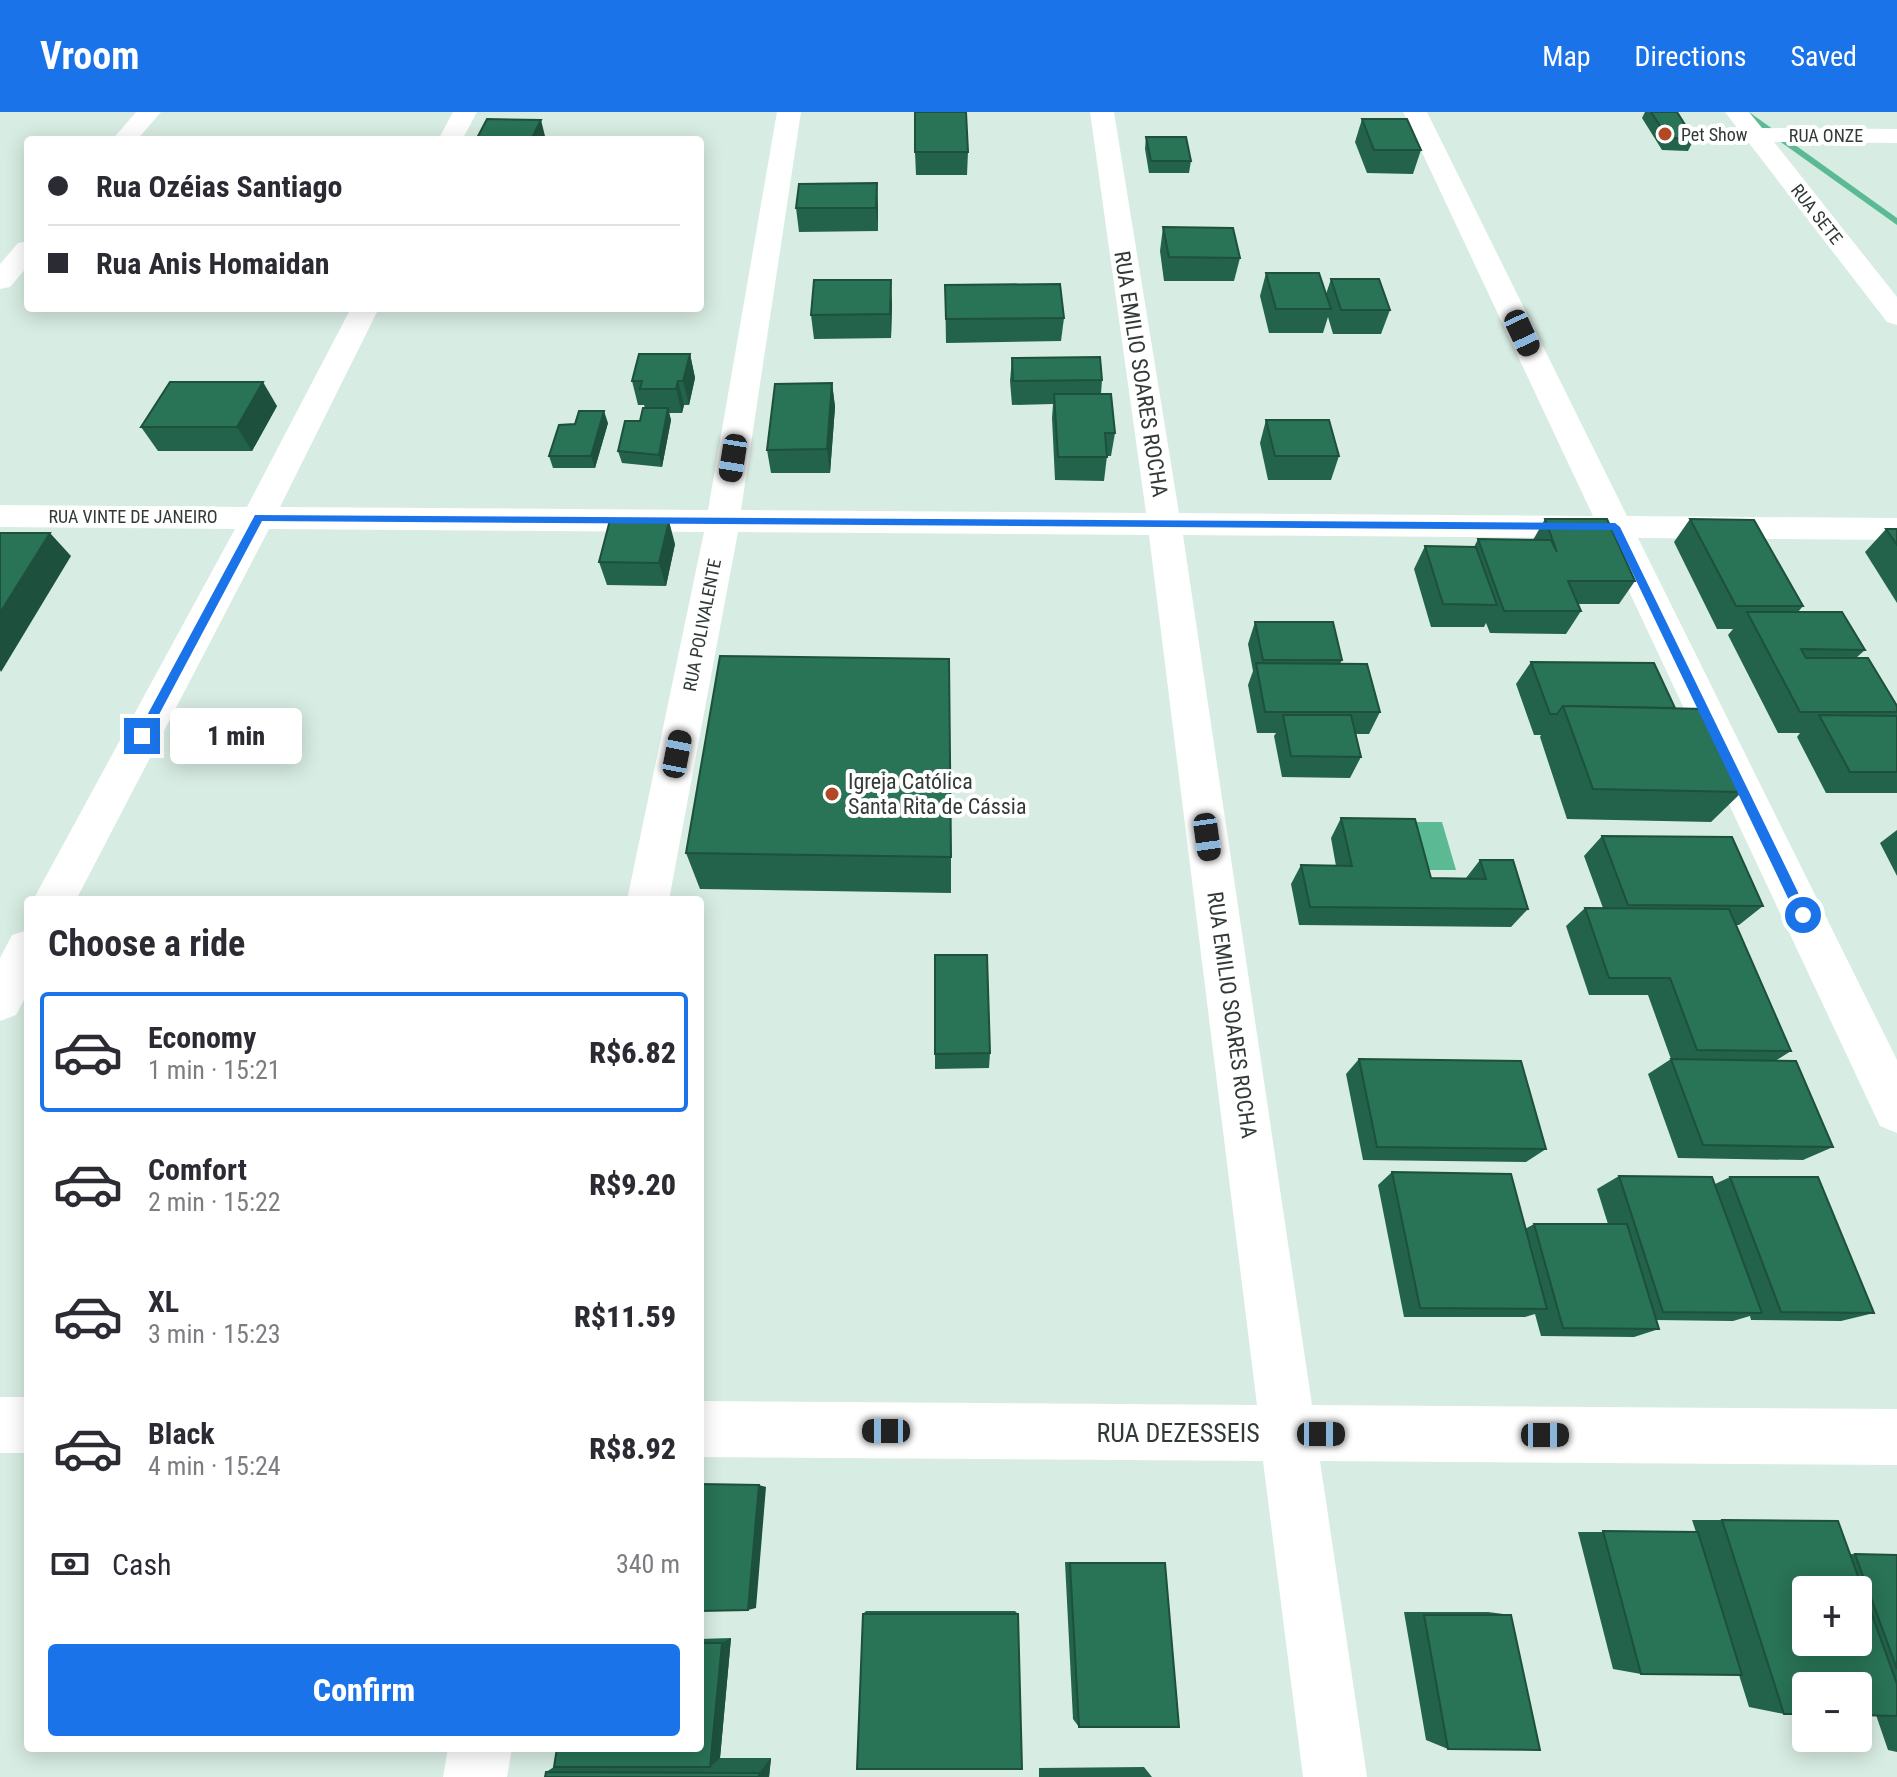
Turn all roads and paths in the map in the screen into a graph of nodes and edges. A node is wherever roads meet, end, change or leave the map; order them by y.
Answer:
1 (149, 112) edge
2 (465, 112) edge
3 (789, 112) edge
4 (1102, 112) edge
5 (1415, 112) edge
6 (1737, 112) edge
7 (1754, 135) junction
8 (128, 136) edge
9 (452, 136) edge
10 (1897, 136) edge
11 (24, 254) edge
12 (0, 281) edge
13 (363, 312) edge
14 (1897, 316) edge
15 (0, 516) edge
16 (258, 517) junction
17 (723, 521) junction
18 (1164, 524) junction
19 (1615, 527) junction
20 (1897, 529) edge
21 (56, 896) edge
22 (649, 896) edge
23 (24, 956) edge
24 (0, 1001) edge
25 (1897, 1110) edge
26 (0, 1425) edge
27 (24, 1425) edge
28 (704, 1429) edge
29 (1289, 1434) junction
30 (1897, 1437) edge
31 (479, 1752) edge
32 (475, 1777) edge
33 (1335, 1777) edge

1 - 8 street
2 - 9 street
3 - 17 street, RUA POLIVALENTE
4 - 18 street, RUA EMILIO SOARES ROCHA
5 - 19 street
6 - 7 street, RUA SETE
7 - 10 street, RUA ONZE
7 - 14 street, RUA SETE
11 - 12 street
13 - 16 street
15 - 16 street, RUA VINTE DE JANEIRO
16 - 17 street, RUA VINTE DE JANEIRO
16 - 21 street
17 - 18 street, RUA VINTE DE JANEIRO
17 - 22 street, RUA POLIVALENTE
18 - 19 street, RUA VINTE DE JANEIRO
18 - 29 street, RUA EMILIO SOARES ROCHA
19 - 20 street, RUA VINTE DE JANEIRO
19 - 25 street
23 - 24 street
26 - 27 street
28 - 29 street, RUA DEZESSEIS
29 - 30 street, RUA DEZESSEIS
29 - 33 street, RUA EMILIO SOARES ROCHA
31 - 32 street

